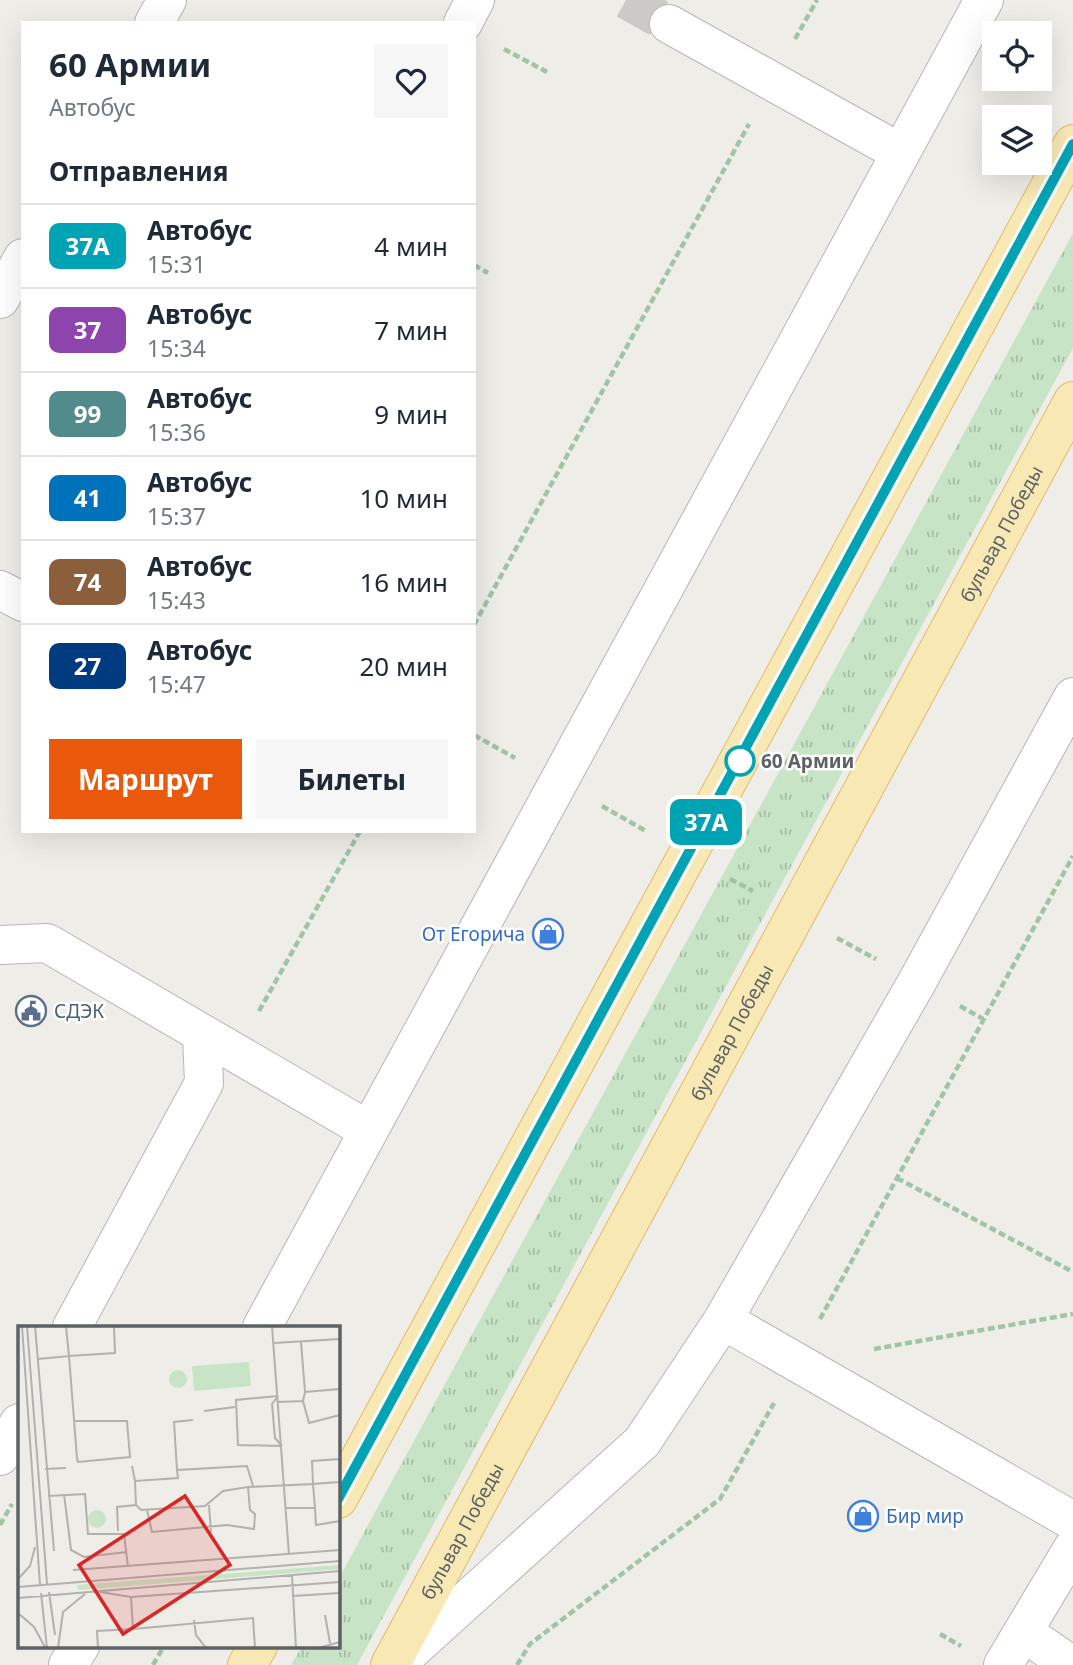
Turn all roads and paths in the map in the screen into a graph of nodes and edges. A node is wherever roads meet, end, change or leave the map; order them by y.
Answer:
1 (167, 0) edge
2 (475, 0) edge
3 (817, 0) edge
4 (984, 0) edge
5 (155, 21) edge
6 (464, 21) edge
7 (669, 24) tunnel mouth
8 (498, 46) dead end
9 (547, 72) dead end
10 (773, 81) junction
11 (1073, 144) edge
12 (899, 152) junction
13 (21, 262) edge
14 (476, 266) edge
15 (488, 273) dead end
16 (0, 299) edge
17 (1073, 401) edge
18 (0, 590) edge
19 (21, 601) edge
20 (476, 621) edge
21 (1073, 697) edge
22 (359, 833) edge
23 (1073, 856) edge
24 (0, 945) edge
25 (202, 1035) junction
26 (234, 1054) junction
27 (368, 1130) junction
28 (897, 1178) junction
29 (1073, 1272) edge
30 (1073, 1314) edge
31 (723, 1320) junction
32 (73, 1326) edge
33 (263, 1326) edge
34 (796, 1362) junction
35 (18, 1425) edge
36 (0, 1456) edge
37 (340, 1495) edge
38 (13, 1502) dead end
39 (1073, 1521) edge
40 (0, 1525) edge
41 (1073, 1548) edge
42 (1023, 1632) junction
43 (79, 1648) edge
44 (163, 1648) edge
45 (257, 1648) edge
46 (68, 1665) edge
47 (153, 1665) edge
48 (247, 1665) edge
49 (393, 1665) edge
50 (517, 1665) edge
51 (1003, 1665) edge
52 (1071, 1665) edge

1 - 5 street
2 - 6 street
3 - 10 path
4 - 12 street
7 - 10 street
8 - 9 path
10 - 12 street
10 - 20 path
11 - 37 main road
12 - 27 street
13 - 16 street
14 - 15 path
17 - 49 main road, бульвар Победы
18 - 19 street
21 - 31 street
22 - 26 path
23 - 28 path
24 - 25 street
25 - 26 street
25 - 32 street
26 - 27 street
27 - 33 street
28 - 29 path
28 - 34 path
30 - 34 path
31 - 34 street
31 - 49 street
34 - 39 street
34 - 50 path
35 - 36 street
38 - 40 path
41 - 42 street
42 - 51 street
42 - 52 street
43 - 46 street
44 - 47 path
45 - 48 main road

